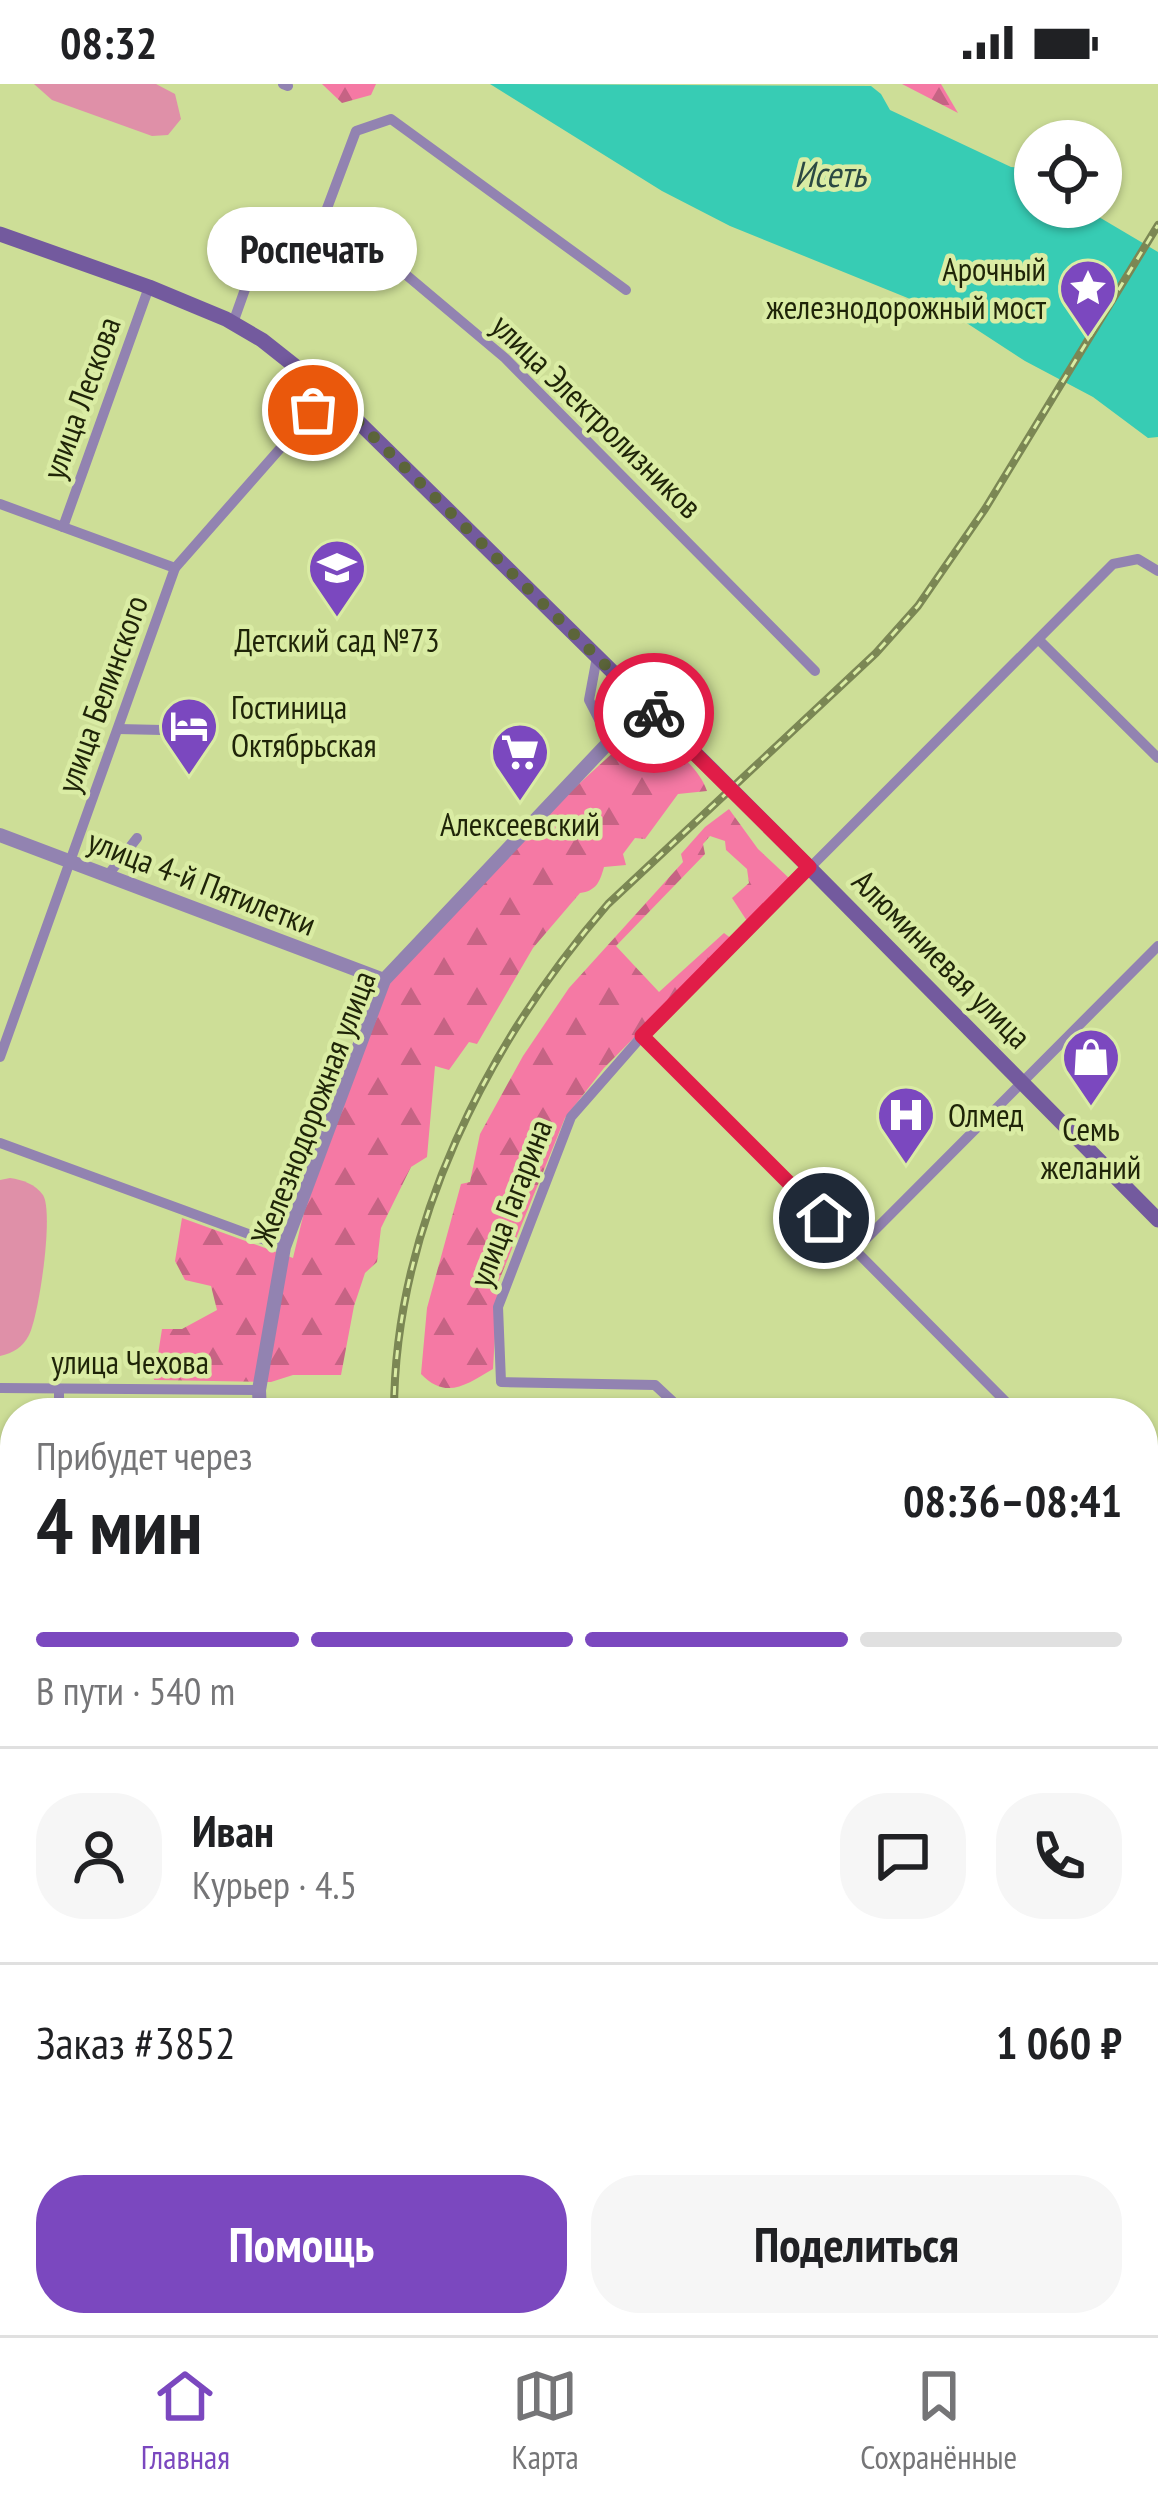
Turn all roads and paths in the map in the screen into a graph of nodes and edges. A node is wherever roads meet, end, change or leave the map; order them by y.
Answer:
1 (325, 219) junction
2 (0, 234) edge
3 (149, 287) junction
4 (626, 290) dead end
5 (233, 323) junction
6 (329, 393) junction
7 (0, 504) edge
8 (63, 527) junction
9 (176, 568) junction
10 (1158, 571) edge
11 (1039, 640) junction
12 (597, 657) junction
13 (815, 671) dead end
14 (645, 704) junction
15 (118, 729) junction
16 (162, 730) dead end
17 (610, 741) junction
18 (1158, 758) edge
19 (0, 835) edge
20 (137, 838) dead end
21 (71, 861) junction
22 (809, 867) junction
23 (108, 875) junction
24 (1158, 946) edge
25 (384, 980) junction
26 (642, 1036) junction
27 (0, 1057) edge
28 (1022, 1082) junction
29 (0, 1143) edge
30 (1158, 1220) edge
31 (284, 1247) junction
32 (855, 1250) junction
33 (0, 1388) edge
34 (58, 1389) junction
35 (260, 1390) junction
36 (58, 1398) edge
37 (260, 1398) edge
38 (669, 1398) edge
39 (1002, 1398) edge

1 - 4 street
1 - 5 street
1 - 13 street, улица Электролизников
2 - 3 main road, Алюминиевая улица
3 - 5 main road, Алюминиевая улица
3 - 8 street, улица Лескова
5 - 6 main road, Алюминиевая улица
6 - 9 street, улица Белинского
6 - 12 main road, Алюминиевая улица
7 - 8 street
8 - 9 street
9 - 15 street, улица Белинского
10 - 11 street, улица Гагарина
11 - 18 street
11 - 22 street, улица Гагарина
12 - 14 main road, Алюминиевая улица
12 - 17 street
14 - 17 street, Железнодорожная улица
14 - 22 main road, Алюминиевая улица, bridge
15 - 16 street
15 - 21 street, улица Белинского
17 - 25 street, Железнодорожная улица
19 - 21 street, улица 4-й Пятилетки
20 - 23 street
21 - 23 street, улица 4-й Пятилетки
21 - 27 street, улица Белинского
22 - 26 street, улица Гагарина
22 - 28 main road, Алюминиевая улица
23 - 25 street, улица 4-й Пятилетки
24 - 28 street
25 - 31 street, Железнодорожная улица
26 - 32 street
26 - 38 street, улица Гагарина
28 - 30 main road, Алюминиевая улица
28 - 32 street
29 - 31 street
31 - 35 street, Железнодорожная улица
32 - 39 street
33 - 34 street, улица Чехова
34 - 35 street, улица Чехова
34 - 36 street
35 - 37 street, Железнодорожная улица

